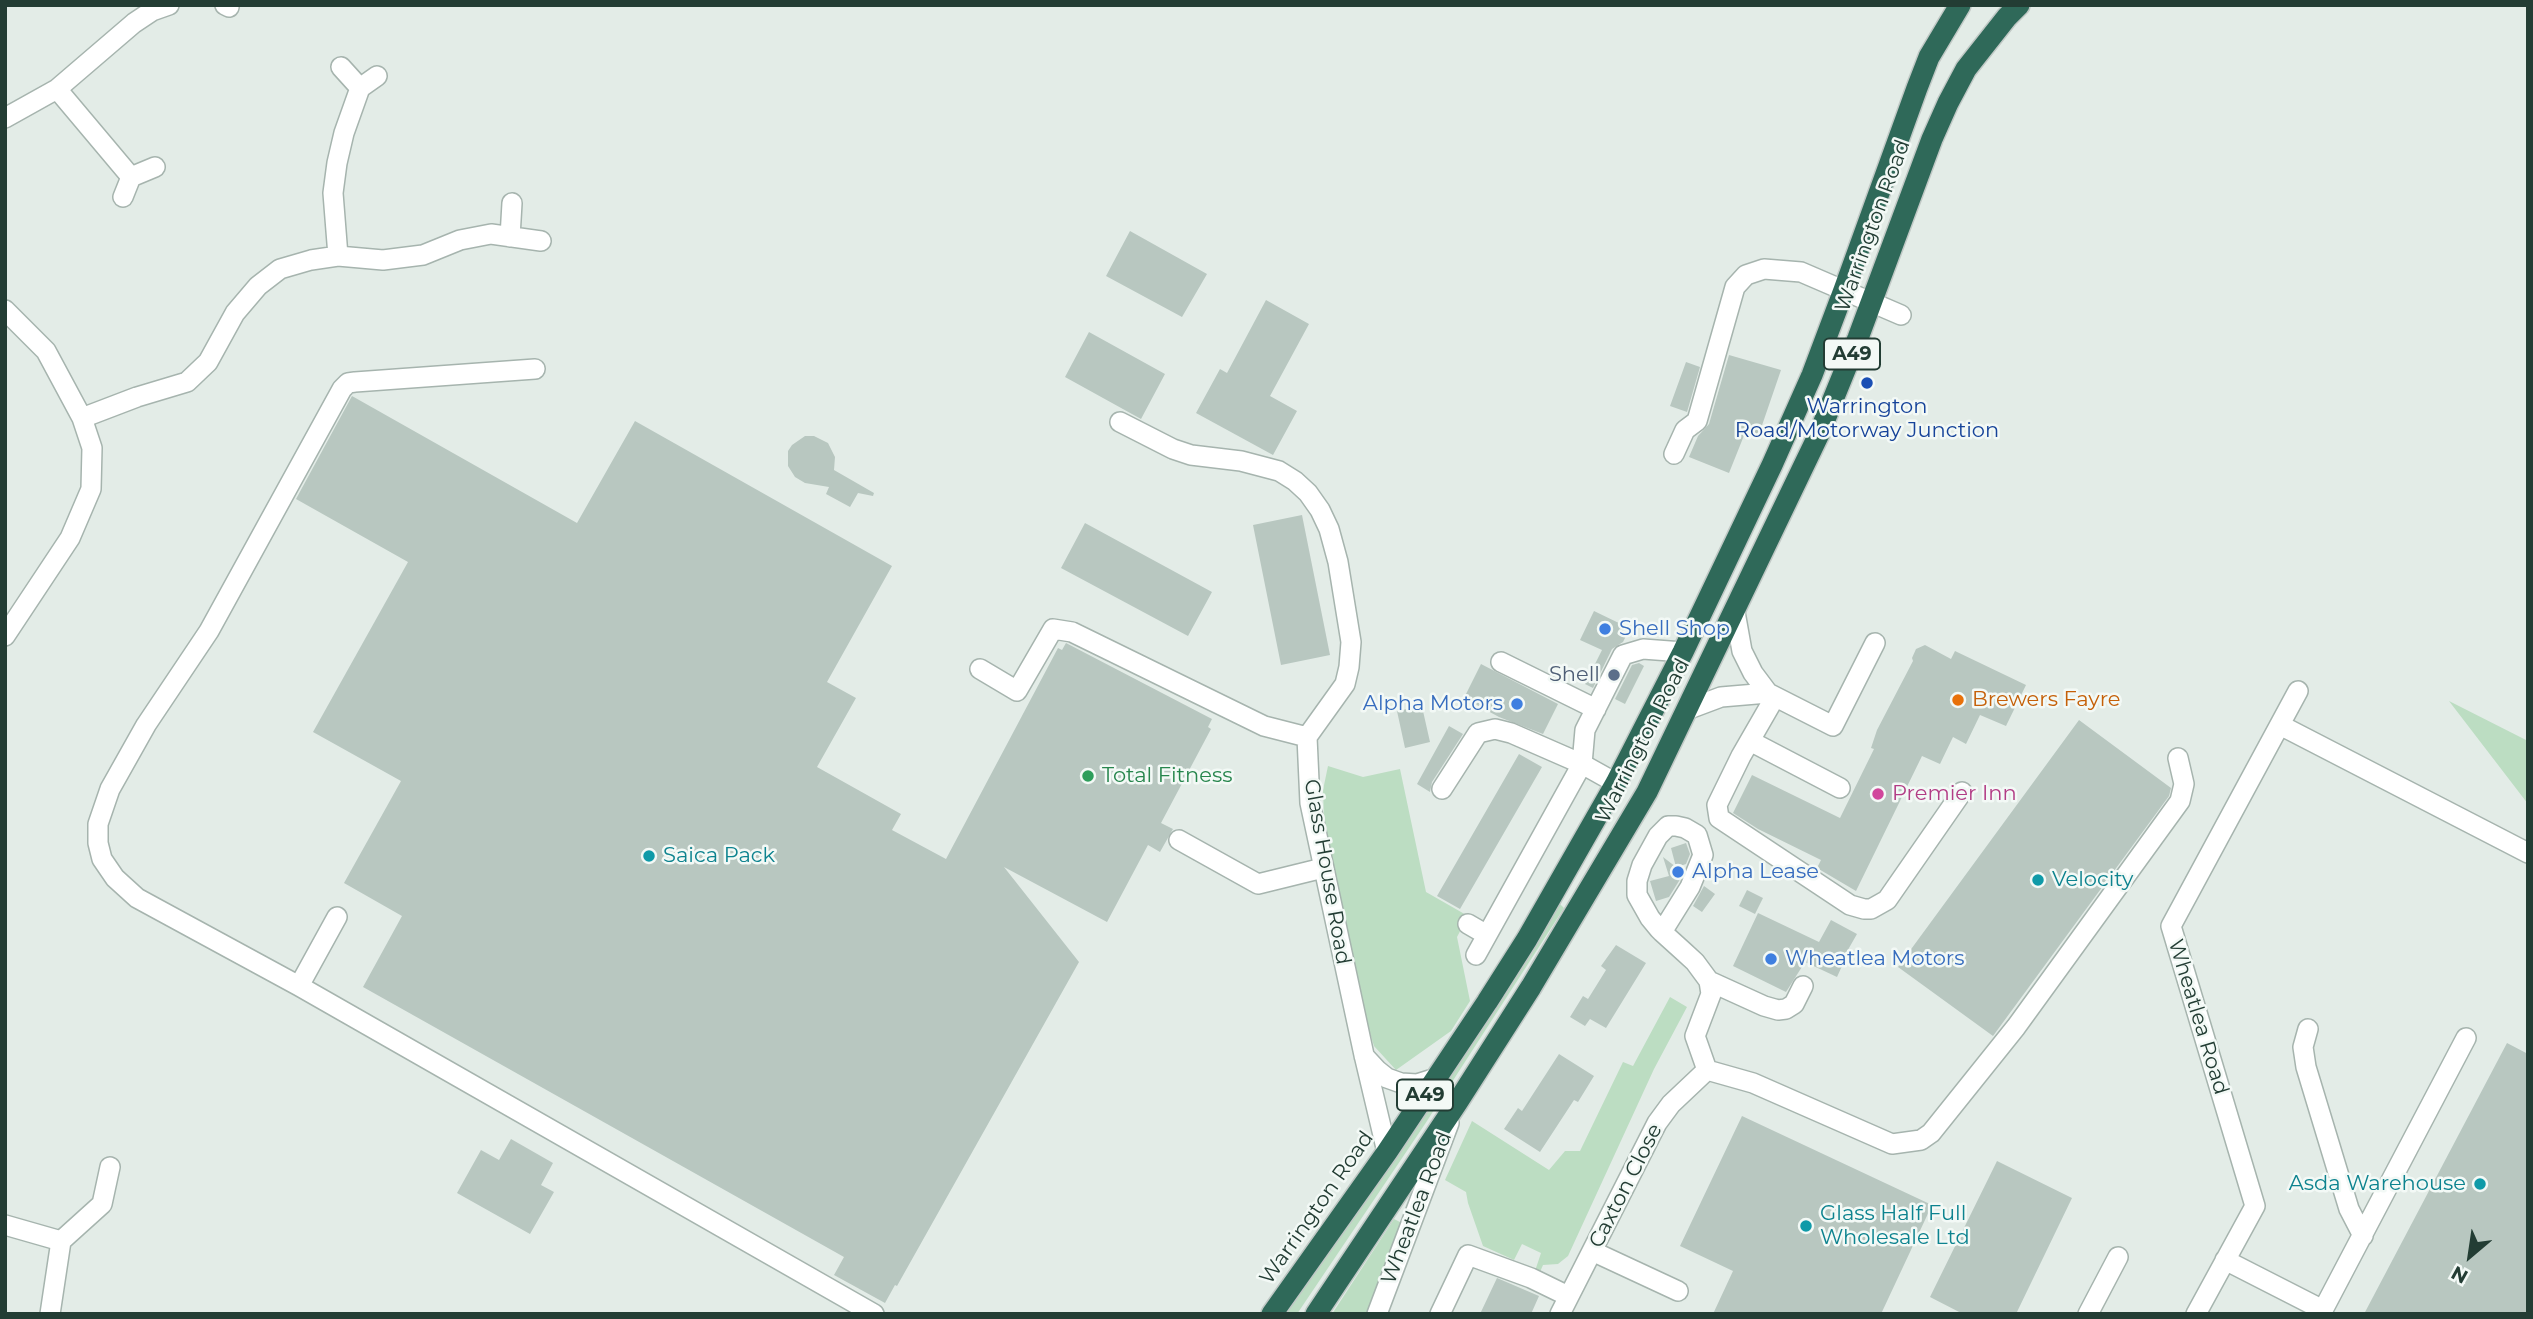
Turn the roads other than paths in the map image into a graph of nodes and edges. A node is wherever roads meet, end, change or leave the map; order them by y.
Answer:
1 (169, 5) edge
2 (1960, 5) edge
3 (2019, 5) edge
4 (341, 67) dead end
5 (377, 76) dead end
6 (360, 88) junction
7 (57, 89) junction
8 (5, 118) edge
9 (155, 167) dead end
10 (131, 177) junction
11 (123, 197) dead end
12 (512, 203) dead end
13 (510, 237) junction
14 (541, 241) dead end
15 (338, 256) junction
16 (1844, 290) junction
17 (1871, 302) junction
18 (5, 310) edge
19 (1901, 315) dead end
20 (535, 369) dead end
21 (82, 418) junction
22 (1120, 422) dead end
23 (1674, 454) dead end
24 (1735, 611) junction
25 (5, 636) edge
26 (1875, 643) dead end
27 (1683, 652) junction
28 (1501, 662) dead end
29 (980, 669) dead end
30 (2298, 691) dead end
31 (1771, 695) junction
32 (1596, 709) junction
33 (1689, 709) junction
34 (2280, 725) junction
35 (1307, 737) junction
36 (1750, 741) junction
37 (2178, 758) dead end
38 (1582, 764) junction
39 (1616, 783) junction
40 (1840, 788) dead end
41 (1442, 789) dead end
42 (1962, 792) dead end
43 (1179, 840) dead end
44 (2528, 853) edge
45 (1323, 868) junction
46 (337, 917) dead end
47 (1468, 925) dead end
48 (1662, 932) junction
49 (1487, 935) junction
50 (1476, 955) dead end
51 (1710, 981) junction
52 (299, 986) junction
53 (1803, 986) dead end
54 (2308, 1029) dead end
55 (2466, 1038) dead end
56 (1364, 1055) junction
57 (1707, 1070) junction
58 (1436, 1078) junction
59 (1457, 1102) junction
60 (1387, 1152) junction
61 (110, 1167) dead end
62 (5, 1225) edge
63 (2363, 1236) junction
64 (61, 1241) junction
65 (1592, 1251) junction
66 (2118, 1257) dead end
67 (2225, 1260) junction
68 (1678, 1291) dead end
69 (1568, 1296) junction
70 (51, 1314) edge
71 (874, 1314) edge
72 (1272, 1314) edge
73 (1315, 1314) edge
74 (1377, 1314) edge
75 (1440, 1314) edge
76 (1560, 1314) edge
77 (2088, 1314) edge
78 (2196, 1314) edge

1 - 7 street
2 - 16 highway, Warrington Road / A49
3 - 17 highway, Warrington Road / A49
4 - 6 street
5 - 6 street
6 - 15 street
7 - 8 street
7 - 10 street
9 - 10 street
10 - 11 street
12 - 13 street
13 - 14 street
13 - 15 street
15 - 21 street
16 - 17 street
16 - 23 street
16 - 27 highway, Warrington Road / A49
17 - 19 street
17 - 24 highway, Warrington Road / A49
18 - 21 street
20 - 52 street
21 - 25 street
22 - 35 street
24 - 31 street
24 - 33 highway, Warrington Road / A49
26 - 31 street
27 - 32 street
27 - 39 highway, Warrington Road / A49
28 - 32 street
29 - 35 street
30 - 34 street, Wheatlea Road
31 - 33 street
31 - 36 street
32 - 38 street
33 - 59 highway, Warrington Road / A49
34 - 44 street
34 - 67 street, Wheatlea Road
35 - 45 street, Glass House Road
36 - 40 street
36 - 42 street
37 - 57 street
38 - 39 street
38 - 41 street
38 - 49 street, Warrington Road
39 - 58 highway, Warrington Road / A49
43 - 45 street
45 - 56 street, Glass House Road
46 - 52 street
47 - 49 street
48 - 48 street
48 - 51 street
49 - 50 street, Warrington Road
51 - 53 street
51 - 57 street
52 - 71 street
54 - 63 street
55 - 63 street
56 - 58 street
56 - 60 street, Glass House Road
57 - 65 street, Caxton Close
58 - 60 highway, Warrington Road / A49
59 - 73 highway, Warrington Road / A49
59 - 74 street, Wheatlea Road
60 - 72 highway, Warrington Road / A49
61 - 64 street
62 - 64 street
63 - 67 street
64 - 70 street
65 - 68 street
65 - 69 street, Caxton Close
66 - 77 street
67 - 78 street, Wheatlea Road
69 - 75 street
69 - 76 street, Caxton Close

